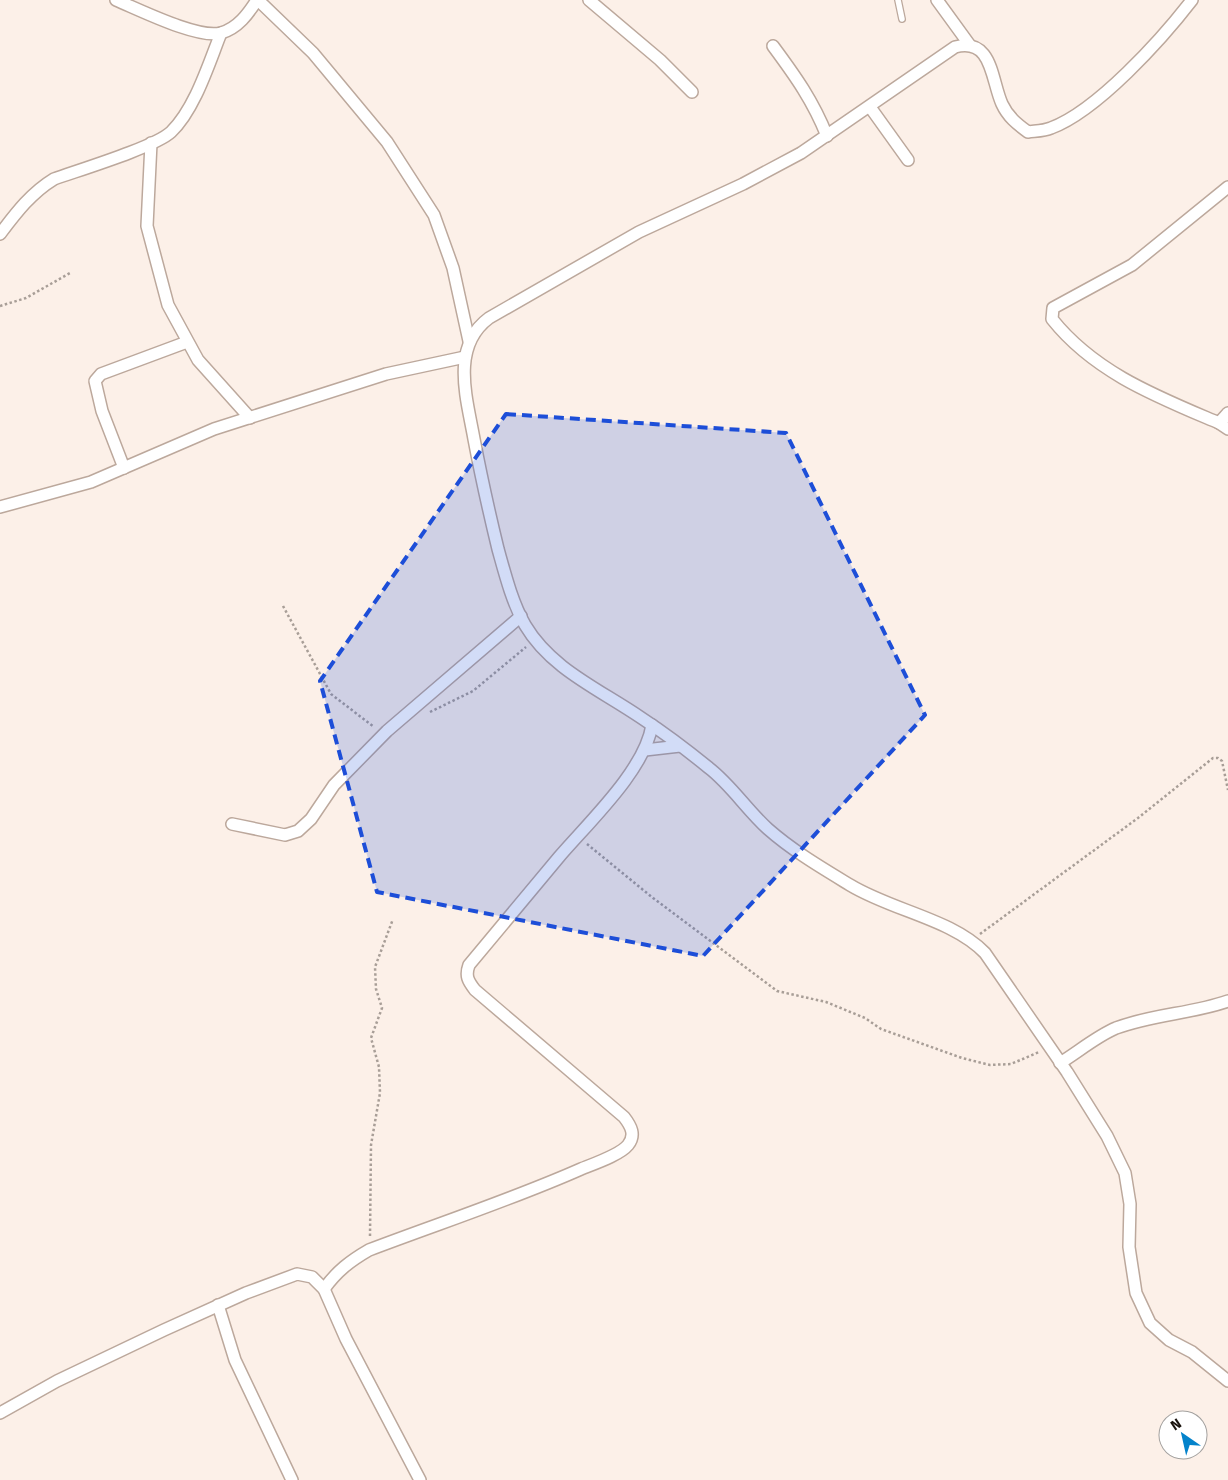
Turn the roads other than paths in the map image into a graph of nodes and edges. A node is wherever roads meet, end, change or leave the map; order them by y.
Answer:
1 (116, 0) edge
2 (258, 0) edge
3 (589, 0) edge
4 (898, 0) edge
5 (937, 0) edge
6 (1192, 0) edge
7 (902, 19) dead end
8 (221, 33) junction
9 (969, 44) junction
10 (773, 46) dead end
11 (692, 92) dead end
12 (870, 107) junction
13 (827, 136) junction
14 (151, 143) junction
15 (908, 160) dead end
16 (1228, 186) edge
17 (0, 234) edge
18 (469, 341) junction
19 (187, 342) junction
20 (465, 357) junction
21 (1228, 413) edge
22 (250, 418) junction
23 (1224, 426) edge
24 (124, 468) junction
25 (0, 507) edge
26 (521, 616) junction
27 (652, 725) junction
28 (680, 746) junction
29 (644, 750) junction
30 (232, 824) dead end
31 (1228, 1001) edge
32 (1060, 1063) junction
33 (324, 1289) junction
34 (218, 1305) junction
35 (1228, 1381) edge
36 (0, 1413) edge
37 (292, 1480) edge
38 (420, 1480) edge

1 - 8 street
2 - 8 street
2 - 18 street
3 - 11 street
4 - 7 lane
5 - 9 street
6 - 9 street
8 - 14 street
9 - 12 street
10 - 13 street
12 - 13 street
12 - 15 street
13 - 18 street
14 - 17 street
14 - 19 street
16 - 23 street
18 - 20 street
19 - 22 street
19 - 24 street
20 - 22 street
20 - 26 street
21 - 23 street
22 - 24 street
24 - 25 street
26 - 27 street
26 - 30 street
27 - 28 street
27 - 29 street
28 - 29 street
28 - 32 street
29 - 33 street
31 - 32 street
32 - 35 street
33 - 34 street
33 - 38 street
34 - 36 street
34 - 37 street

